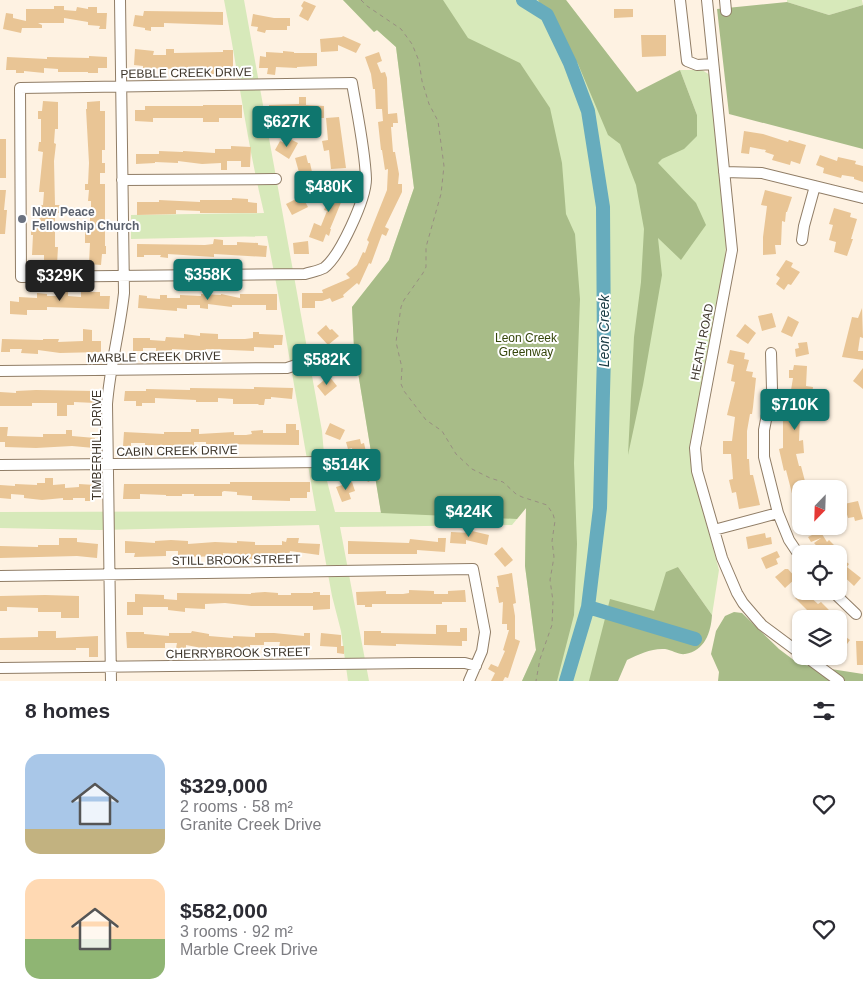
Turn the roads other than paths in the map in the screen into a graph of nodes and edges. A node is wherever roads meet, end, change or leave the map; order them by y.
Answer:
1 (120, 0) edge
2 (680, 0) edge
3 (707, 0) edge
4 (725, 0) edge
5 (726, 11) dead end
6 (713, 64) junction
7 (121, 86) junction
8 (724, 172) junction
9 (276, 179) dead end
10 (122, 180) junction
11 (815, 186) junction
12 (863, 198) edge
13 (802, 240) dead end
14 (123, 275) junction
15 (771, 353) dead end
16 (308, 361) dead end
17 (112, 369) junction
18 (0, 371) edge
19 (324, 462) dead end
20 (109, 464) junction
21 (0, 465) edge
22 (778, 513) junction
23 (714, 530) junction
24 (792, 545) edge
25 (110, 574) junction
26 (0, 576) edge
27 (841, 600) edge
28 (856, 614) dead end
29 (792, 647) edge
30 (817, 665) edge
31 (476, 666) junction
32 (110, 667) junction
33 (0, 668) edge
34 (111, 681) edge
35 (469, 681) edge
36 (839, 681) edge

1 - 7 street, TIMBERHILL DRIVE
2 - 6 street
3 - 6 street, HEATH ROAD
4 - 5 street
6 - 8 street, HEATH ROAD
7 - 10 street, TIMBERHILL DRIVE
7 - 14 street, PEBBLE CREEK DRIVE
7 - 14 street, PEBBLE CREEK DRIVE
8 - 11 street
8 - 23 street, HEATH ROAD
9 - 10 street
10 - 14 street, TIMBERHILL DRIVE
11 - 12 street
11 - 13 street
14 - 17 street, TIMBERHILL DRIVE
15 - 22 street
16 - 17 street, MARBLE CREEK DRIVE
17 - 18 street, MARBLE CREEK DRIVE
17 - 20 street, TIMBERHILL DRIVE
19 - 20 street, CABIN CREEK DRIVE
20 - 21 street, CABIN CREEK DRIVE
20 - 25 street, TIMBERHILL DRIVE
22 - 23 street
22 - 24 street
23 - 29 street, HEATH ROAD
25 - 26 street, STILL BROOK STREET
25 - 31 street, STILL BROOK STREET
25 - 32 street, TIMBERHILL DRIVE
27 - 28 street
30 - 36 street
31 - 32 street, CHERRYBROOK STREET
31 - 35 street
32 - 33 street, CHERRYBROOK STREET
32 - 34 street, TIMBERHILL DRIVE

